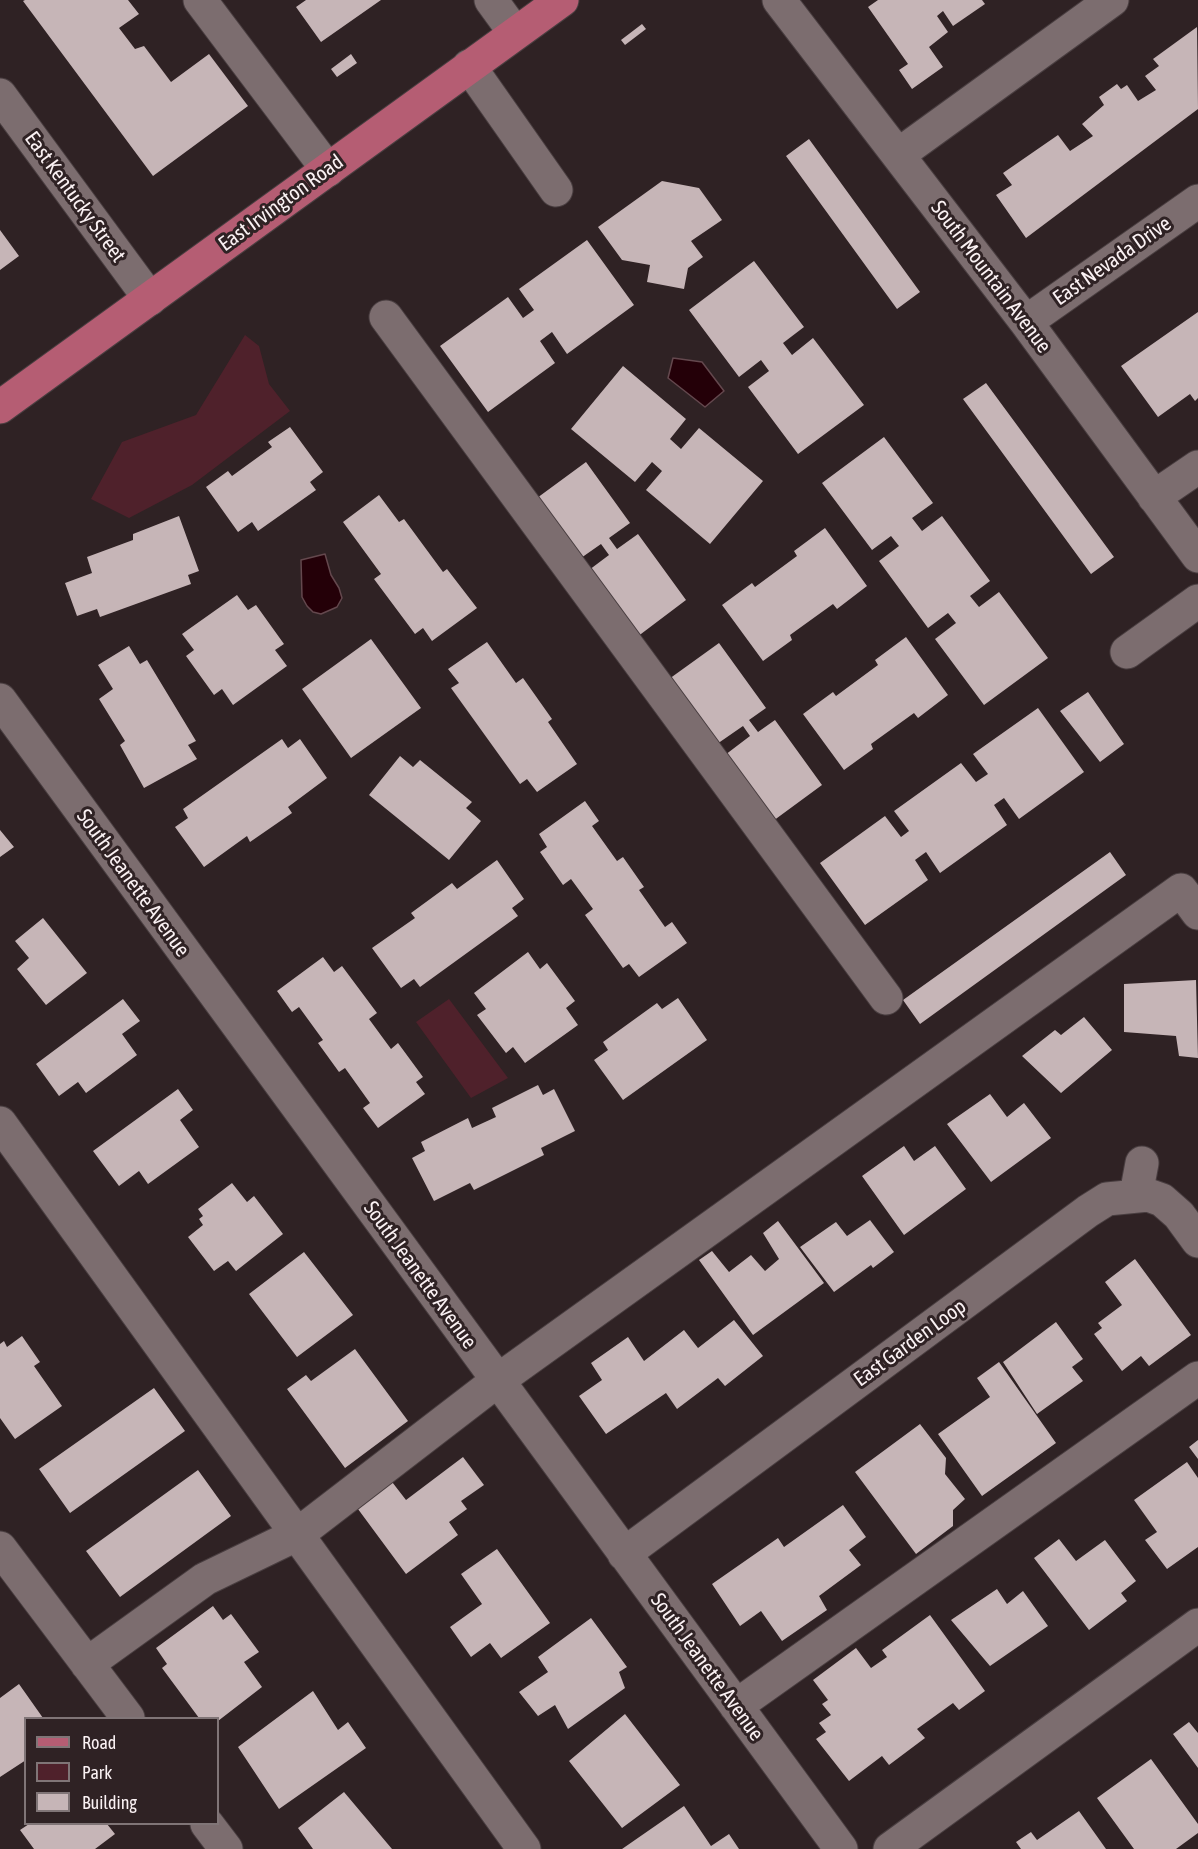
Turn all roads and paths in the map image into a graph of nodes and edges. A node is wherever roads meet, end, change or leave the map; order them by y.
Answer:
1 (200, 0) edge
2 (491, 0) edge
3 (562, 0) edge
4 (779, 0) edge
5 (1112, 0) edge
6 (515, 33) junction
7 (469, 66) junction
8 (0, 95) edge
9 (898, 155) junction
10 (328, 170) junction
11 (556, 190) dead end
12 (1198, 201) edge
13 (150, 299) junction
14 (386, 317) dead end
15 (1026, 322) junction
16 (0, 407) edge
17 (1198, 467) edge
18 (1154, 497) junction
19 (1198, 556) edge
20 (1198, 600) edge
21 (1127, 652) dead end
22 (0, 700) edge
23 (1198, 913) edge
24 (886, 998) dead end
25 (0, 1123) edge
26 (1142, 1163) dead end
27 (1136, 1195) junction
28 (1198, 1241) edge
29 (1198, 1378) edge
30 (497, 1381) junction
31 (298, 1534) junction
32 (0, 1548) edge
33 (624, 1554) junction
34 (1198, 1625) edge
35 (87, 1664) junction
36 (736, 1706) junction
37 (127, 1717) edge
38 (208, 1825) edge
39 (226, 1849) edge
40 (524, 1849) edge
41 (841, 1849) edge
42 (890, 1849) edge

1 - 10 street
2 - 6 street
3 - 6 main road, East Irvington Road
4 - 9 street, South Mountain Avenue
5 - 9 street
6 - 7 main road, East Irvington Road
7 - 10 main road, East Irvington Road
7 - 11 street
8 - 13 street, East Kentucky Street
9 - 15 street, South Mountain Avenue
10 - 13 main road, East Irvington Road
12 - 15 street, East Nevada Drive
13 - 16 main road, East Irvington Road
14 - 24 street
15 - 18 street, South Mountain Avenue
17 - 18 street
18 - 19 street, South Mountain Avenue
20 - 21 street
22 - 30 street, South Jeanette Avenue
23 - 30 street
25 - 31 street
26 - 27 street
27 - 28 street, East Garden Loop
27 - 33 street, East Garden Loop
29 - 36 street
30 - 31 street
30 - 33 street, South Jeanette Avenue
31 - 35 street
31 - 40 street
32 - 35 street
33 - 36 street, South Jeanette Avenue
34 - 42 street
35 - 37 street
36 - 41 street, South Jeanette Avenue
38 - 39 street

